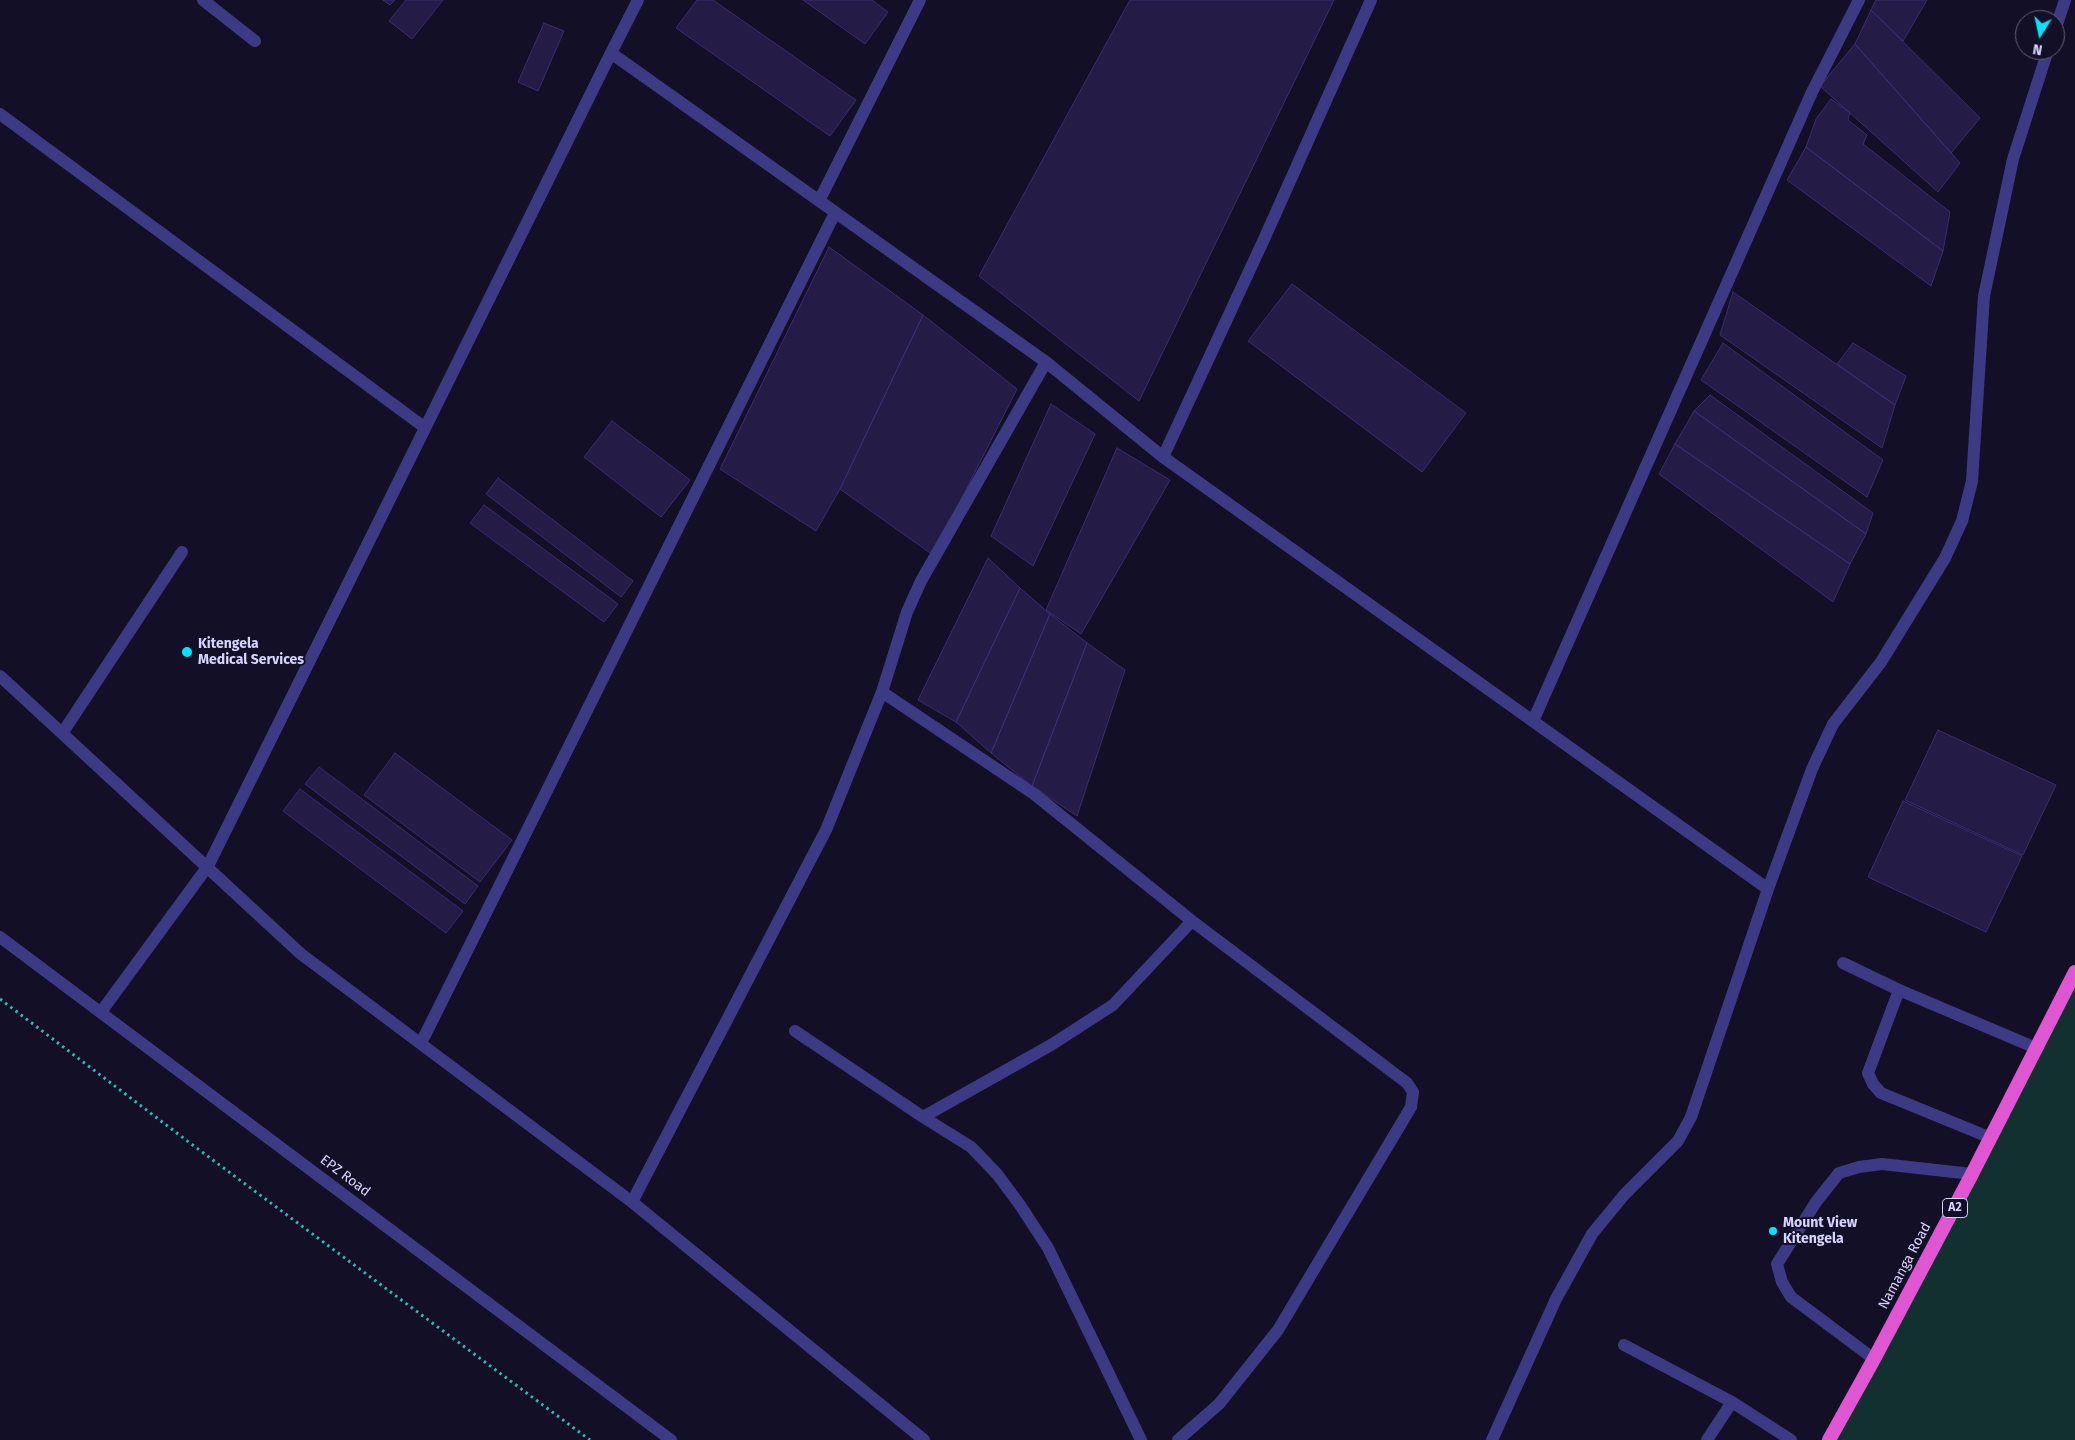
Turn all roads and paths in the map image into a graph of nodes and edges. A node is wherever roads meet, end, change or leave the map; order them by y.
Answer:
1 (203, 0) edge
2 (638, 0) edge
3 (920, 0) edge
4 (1371, 0) edge
5 (1860, 0) edge
6 (255, 41) dead end
7 (611, 53) junction
8 (2045, 60) edge
9 (0, 114) edge
10 (819, 201) junction
11 (835, 213) junction
12 (1046, 362) junction
13 (424, 427) junction
14 (1163, 457) junction
15 (182, 552) dead end
16 (0, 676) edge
17 (882, 692) junction
18 (1533, 721) junction
19 (63, 732) junction
20 (208, 866) junction
21 (1768, 889) junction
22 (1192, 921) junction
23 (0, 937) edge
24 (1844, 963) dead end
25 (2075, 972) edge
26 (1899, 990) junction
27 (0, 999) edge
28 (101, 1012) junction
29 (795, 1031) dead end
30 (421, 1043) junction
31 (2036, 1048) junction
32 (924, 1117) junction
33 (1991, 1138) junction
34 (1972, 1174) junction
35 (632, 1202) junction
36 (1624, 1345) dead end
37 (1874, 1359) junction
38 (1732, 1402) junction
39 (590, 1440) edge
40 (671, 1440) edge
41 (924, 1440) edge
42 (1141, 1440) edge
43 (1178, 1440) edge
44 (1492, 1440) edge
45 (1708, 1440) edge
46 (1791, 1440) edge
47 (1829, 1440) edge

1 - 6 street
2 - 7 street
3 - 10 street
4 - 14 street
5 - 18 street
7 - 10 street
7 - 13 street
8 - 21 street
9 - 13 street
10 - 11 street
11 - 12 street
11 - 30 street
12 - 14 street
12 - 17 street
13 - 20 street
14 - 18 street
15 - 19 street
16 - 19 street
17 - 22 street
17 - 35 street
18 - 21 street
19 - 20 street
20 - 28 street
20 - 30 street
21 - 44 street
22 - 32 street
22 - 43 street
23 - 28 street, EPZ Road
24 - 26 street
25 - 31 highway, Namanga Road / A2
26 - 31 street
26 - 33 street
27 - 39 path
28 - 40 street, EPZ Road
29 - 32 street
30 - 35 street
31 - 33 highway, Namanga Road / A2
32 - 42 street
33 - 34 highway, Namanga Road / A2
34 - 37 highway, Namanga Road / A2
34 - 37 street
35 - 41 street
36 - 38 street
37 - 47 highway, Namanga Road / A2
38 - 45 street
38 - 46 street

